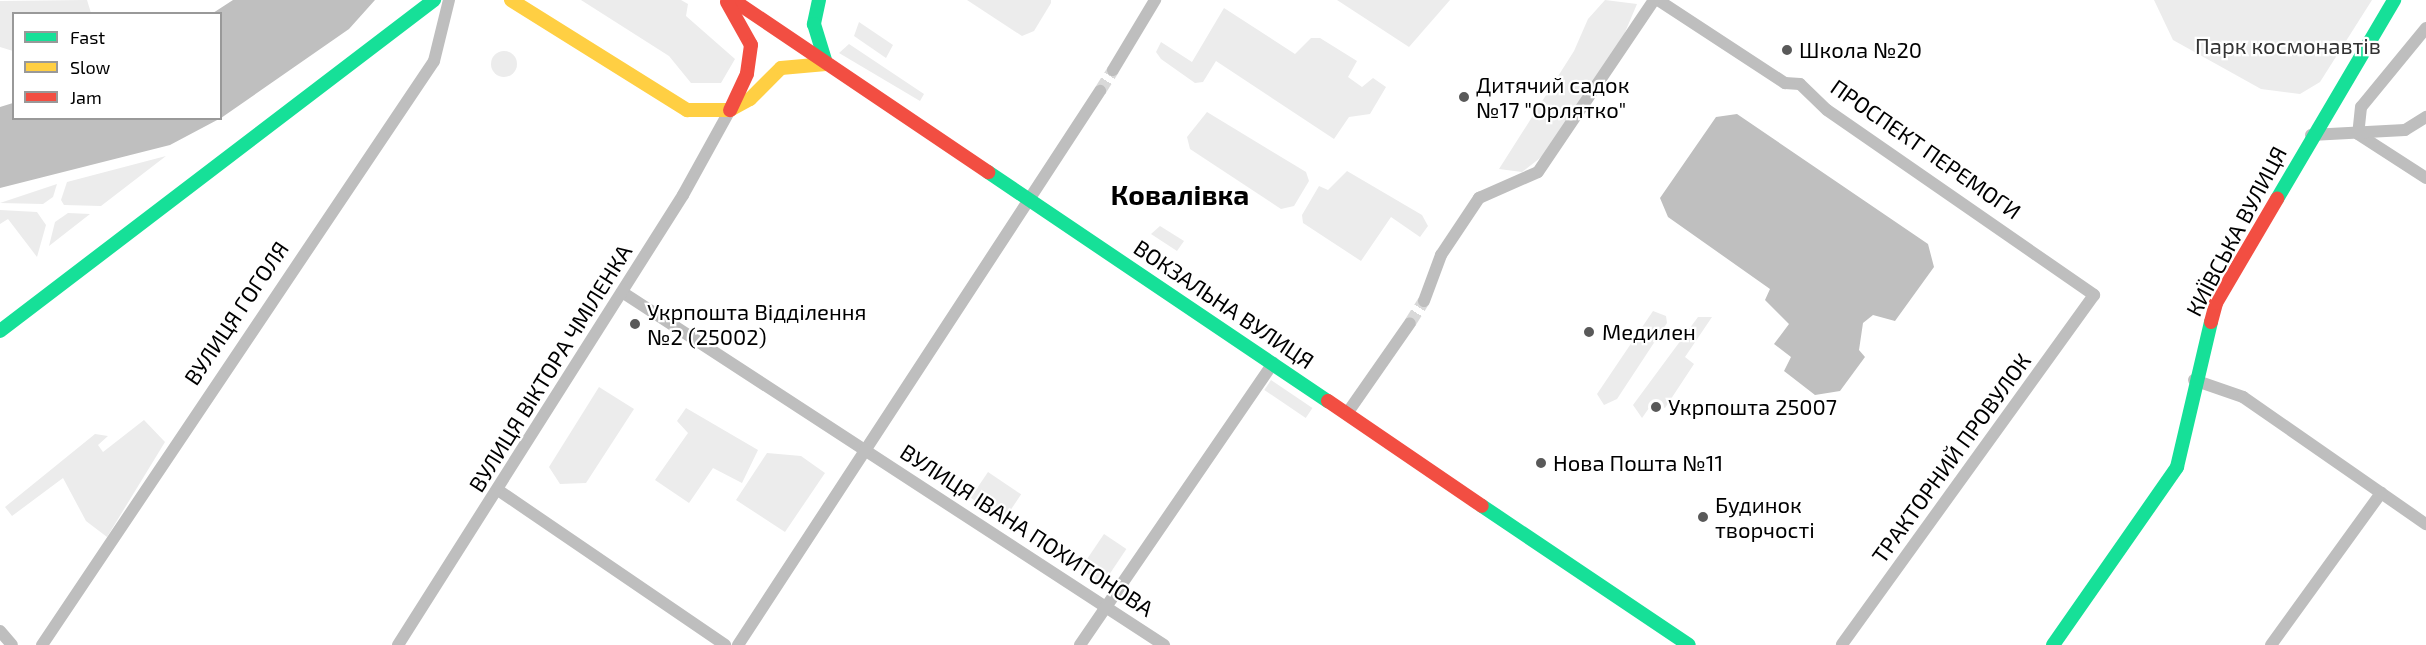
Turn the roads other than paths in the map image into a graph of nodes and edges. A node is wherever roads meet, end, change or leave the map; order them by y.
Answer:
1 (434, 0) edge
2 (449, 0) edge
3 (726, 0) edge
4 (733, 0) edge
5 (819, 0) edge
6 (1155, 0) edge
7 (1656, 0) edge
8 (2394, 0) edge
9 (518, 2) edge
10 (2426, 28) edge
11 (826, 64) junction
12 (1113, 70) tunnel mouth
13 (1100, 91) tunnel mouth
14 (730, 110) junction
15 (2426, 117) edge
16 (2358, 134) junction
17 (2311, 135) junction
18 (2426, 178) edge
19 (1030, 200) junction
20 (622, 292) junction
21 (2094, 296) joint
22 (1424, 301) tunnel mouth
23 (1410, 323) tunnel mouth
24 (0, 331) edge
25 (1273, 363) junction
26 (2194, 380) junction
27 (1348, 412) junction
28 (866, 451) junction
29 (498, 490) junction
30 (2381, 493) junction
31 (2426, 524) edge
32 (1105, 607) junction
33 (0, 631) edge
34 (12, 645) edge
35 (42, 645) edge
36 (398, 645) edge
37 (725, 645) edge
38 (738, 645) edge
39 (1080, 645) edge
40 (1164, 645) edge
41 (1689, 645) edge
42 (1842, 645) edge
43 (2053, 645) edge
44 (2271, 645) edge

1 - 24 main road
2 - 35 street, ВУЛИЦЯ ГОГОЛЯ
3 - 14 main road
4 - 11 main road, ВОКЗАЛЬНА ВУЛИЦЯ
5 - 11 main road
6 - 12 street
7 - 21 street, ПРОСПЕКТ ПЕРЕМОГИ
7 - 22 street
8 - 17 main road, КИЇВСЬКА ВУЛИЦЯ
9 - 14 main road
10 - 16 street
11 - 14 main road
11 - 19 main road, ВОКЗАЛЬНА ВУЛИЦЯ
13 - 19 street
14 - 20 street, ВУЛИЦЯ ВІКТОРА ЧМІЛЕНКА
15 - 16 street
16 - 17 street
16 - 18 street
17 - 26 main road, КИЇВСЬКА ВУЛИЦЯ
19 - 25 main road, ВОКЗАЛЬНА ВУЛИЦЯ
19 - 28 street, ВУЛИЦЯ ІВАНА ПОХИТОНОВА
20 - 28 street, ВУЛИЦЯ ІВАНА ПОХИТОНОВА
20 - 29 street, ВУЛИЦЯ ВІКТОРА ЧМІЛЕНКА
21 - 42 street, ТРАКТОРНИЙ ПРОВУЛОК
23 - 27 street
25 - 27 main road, ВОКЗАЛЬНА ВУЛИЦЯ
25 - 32 street
26 - 30 street
26 - 43 main road, КИЇВСЬКА ВУЛИЦЯ
27 - 41 main road, ВОКЗАЛЬНА ВУЛИЦЯ
28 - 32 street, ВУЛИЦЯ ІВАНА ПОХИТОНОВА
28 - 38 street, ВУЛИЦЯ ІВАНА ПОХИТОНОВА
29 - 36 street, ВУЛИЦЯ ВІКТОРА ЧМІЛЕНКА
29 - 37 street
30 - 31 street
30 - 44 street
32 - 39 street
32 - 40 street, ВУЛИЦЯ ІВАНА ПОХИТОНОВА
33 - 34 street

